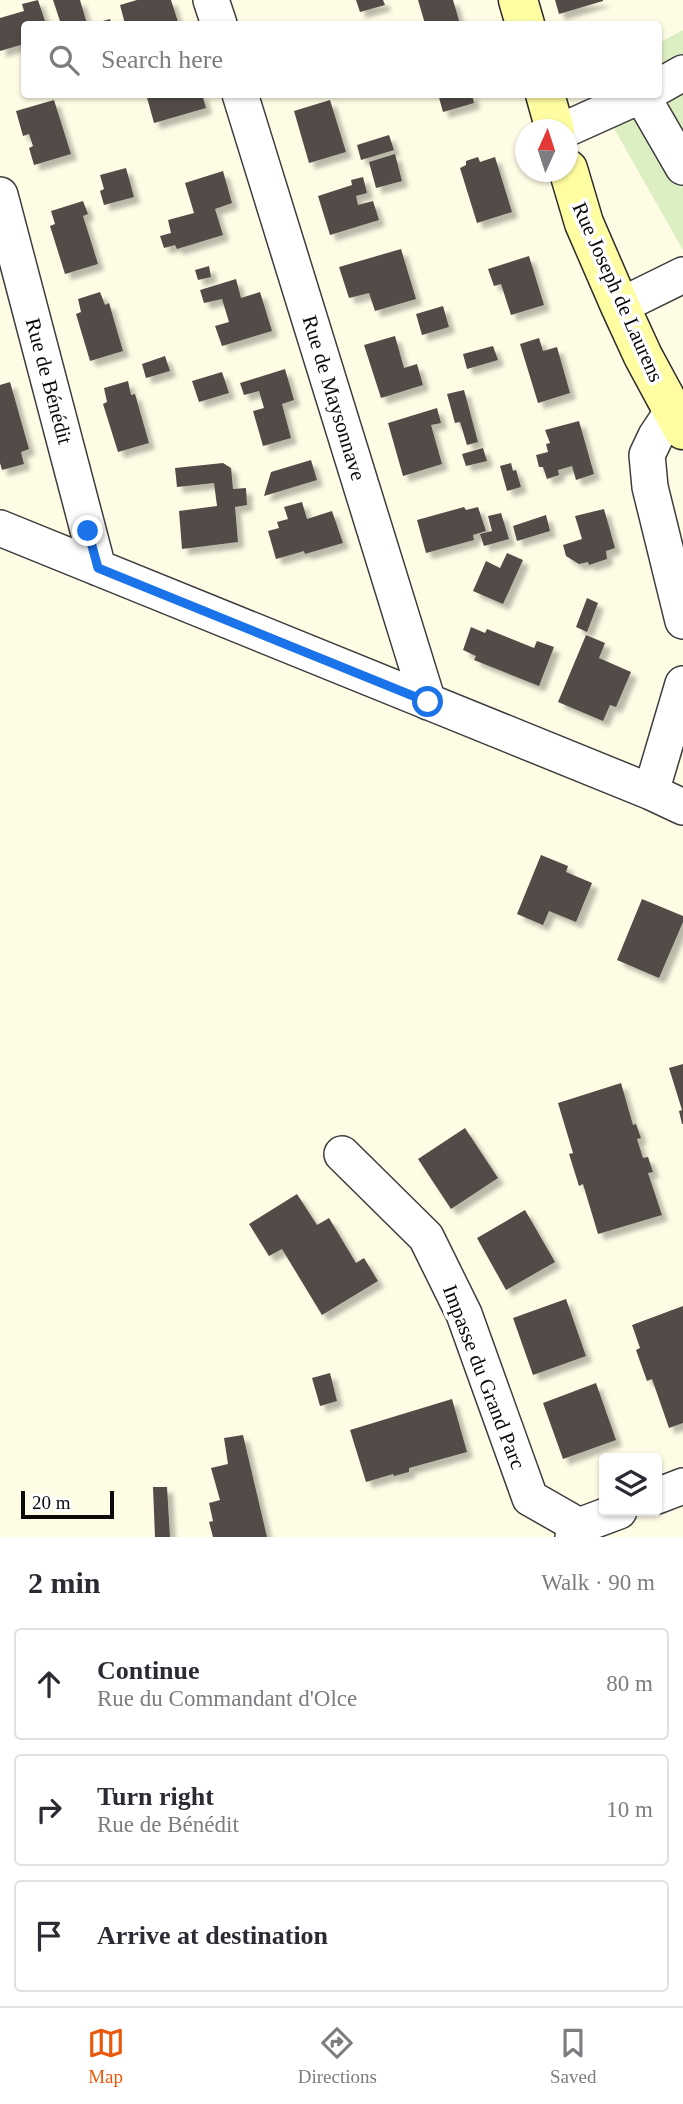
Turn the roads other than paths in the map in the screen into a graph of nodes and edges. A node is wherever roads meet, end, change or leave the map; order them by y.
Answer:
1 (211, 0) edge
2 (518, 0) edge
3 (218, 21) edge
4 (524, 21) edge
5 (683, 73) edge
6 (662, 84) edge
7 (241, 98) edge
8 (546, 98) edge
9 (635, 98) edge
10 (651, 98) edge
11 (552, 119) edge
12 (578, 124) edge
13 (683, 167) edge
14 (572, 182) edge
15 (0, 195) edge
16 (5, 232) edge
17 (683, 275) edge
18 (620, 306) junction
19 (678, 421) edge
20 (0, 528) edge
21 (98, 568) junction
22 (683, 621) edge
23 (683, 684) edge
24 (428, 702) junction
25 (651, 792) junction
26 (683, 807) edge
27 (342, 1154) dead end
28 (683, 1486) edge
29 (662, 1494) edge
30 (609, 1516) edge
31 (576, 1532) edge

1 - 3 street
2 - 4 main road
5 - 6 street
7 - 24 street, Rue de Maysonnave
8 - 11 main road
9 - 12 street
10 - 13 street
14 - 18 main road, Rue Joseph de Laurens
15 - 16 street, Rue de Bénédit
16 - 21 street, Rue de Bénédit
17 - 18 street
18 - 19 main road, Rue Joseph de Laurens
19 - 22 street, Rue Joseph de Laurens
20 - 21 street
21 - 24 street
23 - 25 street
24 - 25 street
25 - 26 street
27 - 31 street, Impasse du Grand Parc
28 - 29 street
30 - 31 street

